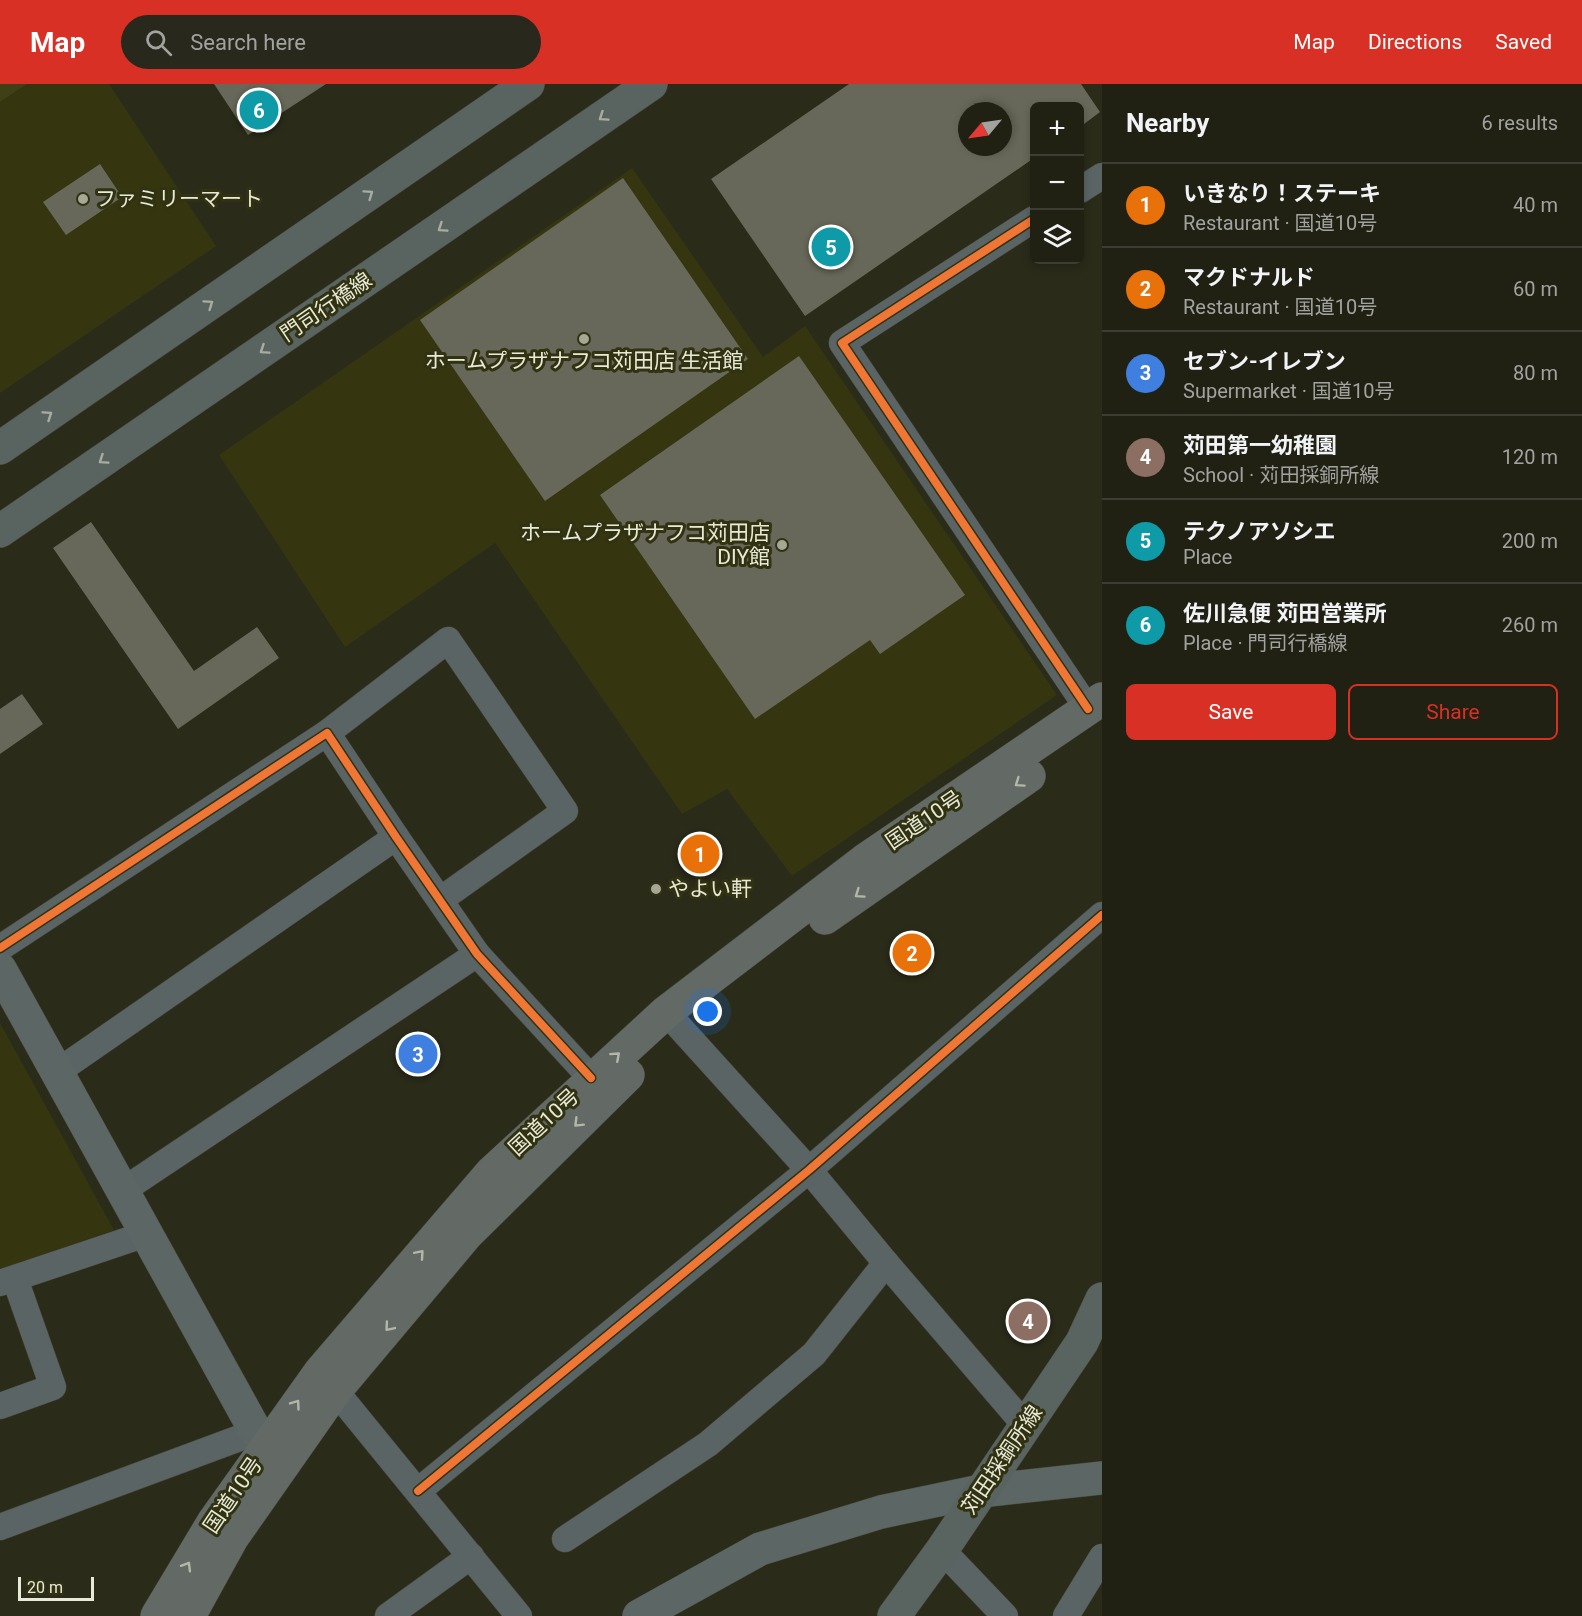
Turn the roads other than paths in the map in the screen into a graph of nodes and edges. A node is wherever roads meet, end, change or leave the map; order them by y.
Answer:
1 (528, 84) edge
2 (651, 84) edge
3 (1102, 176) edge
4 (1084, 187) edge
5 (1030, 222) edge
6 (0, 448) edge
7 (0, 531) edge
8 (1097, 711) edge
9 (327, 733) junction
10 (396, 837) junction
11 (440, 900) junction
12 (1102, 915) edge
13 (0, 948) edge
14 (477, 954) junction
15 (0, 969) edge
16 (672, 1019) junction
17 (57, 1071) junction
18 (591, 1078) junction
19 (809, 1170) junction
20 (122, 1191) junction
21 (146, 1234) junction
22 (886, 1263) junction
23 (8, 1281) edge
24 (1102, 1299) edge
25 (327, 1382) junction
26 (0, 1406) edge
27 (1025, 1425) junction
28 (262, 1439) junction
29 (1102, 1478) edge
30 (418, 1491) junction
31 (981, 1491) junction
32 (0, 1527) edge
33 (565, 1539) dead end
34 (942, 1550) junction
35 (471, 1556) junction
36 (1102, 1557) edge
37 (157, 1616) edge
38 (189, 1616) edge
39 (388, 1616) edge
40 (519, 1616) edge
41 (639, 1616) edge
42 (894, 1616) edge
43 (1005, 1616) edge
44 (1066, 1616) edge

6 -> 1 main road
2 -> 7 main road, 門司行橋線
3 - 4 street
5 - 8 street
8 - 16 highway, 国道10号
9 - 10 street
9 - 11 street
9 - 13 street
10 - 11 street
10 - 17 street
11 - 14 street
12 - 19 street
14 - 18 street
14 - 20 street
15 - 17 street
18 -> 16 highway, 国道10号
16 - 19 street
16 -> 25 highway, 国道10号
17 - 20 street
25 -> 18 highway, 国道10号
19 - 22 street
19 - 30 street
20 - 21 street
21 - 23 street
21 - 28 street
22 - 27 street
22 - 33 street
23 - 26 street
24 - 27 main road, 苅田採銅所線
28 -> 25 highway, 国道10号
25 - 30 street
25 - 38 highway, 国道10号
27 - 31 main road, 苅田採銅所線
28 - 32 street
37 -> 28 highway, 国道10号
29 - 31 street
30 - 35 street
31 - 34 main road, 苅田採銅所線
31 - 41 street
34 - 42 main road, 苅田採銅所線
34 - 43 street
35 - 39 street
35 - 40 street
36 - 44 street

